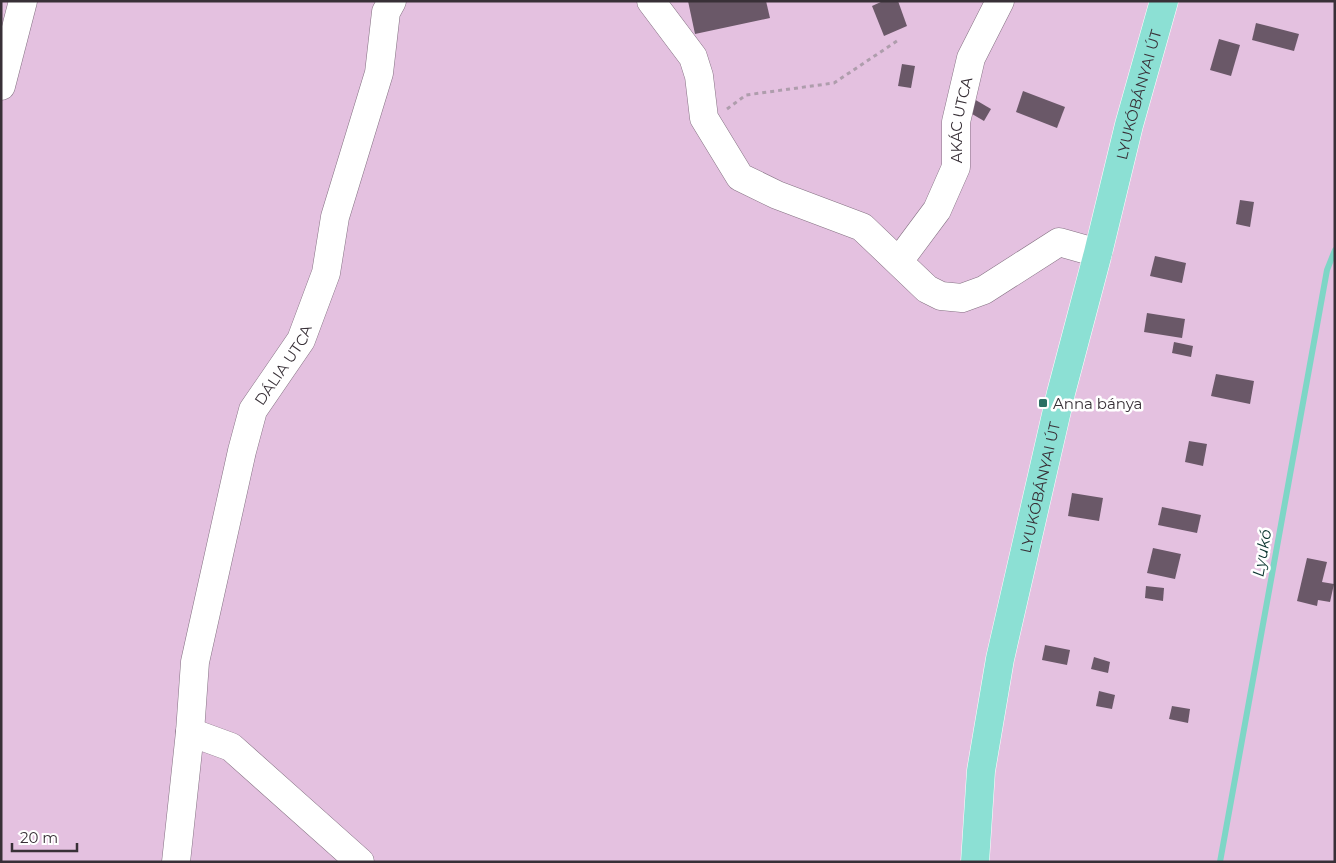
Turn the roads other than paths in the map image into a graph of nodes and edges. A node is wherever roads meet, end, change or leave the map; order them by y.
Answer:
1 (23, 1) edge
2 (392, 1) edge
3 (651, 1) edge
4 (1000, 1) edge
5 (1164, 1) edge
6 (1, 86) edge
7 (1098, 253) junction
8 (899, 261) junction
9 (190, 732) junction
10 (176, 862) edge
11 (360, 862) edge
12 (975, 862) edge

1 - 6 street
2 - 9 street, DÁLIA UTCA
3 - 8 street
4 - 8 street, AKÁC UTCA
5 - 7 main road, LYUKÓBÁNYAI ÚT
7 - 8 street
7 - 12 main road, LYUKÓBÁNYAI ÚT
9 - 10 street, DÁLIA UTCA
9 - 11 street

